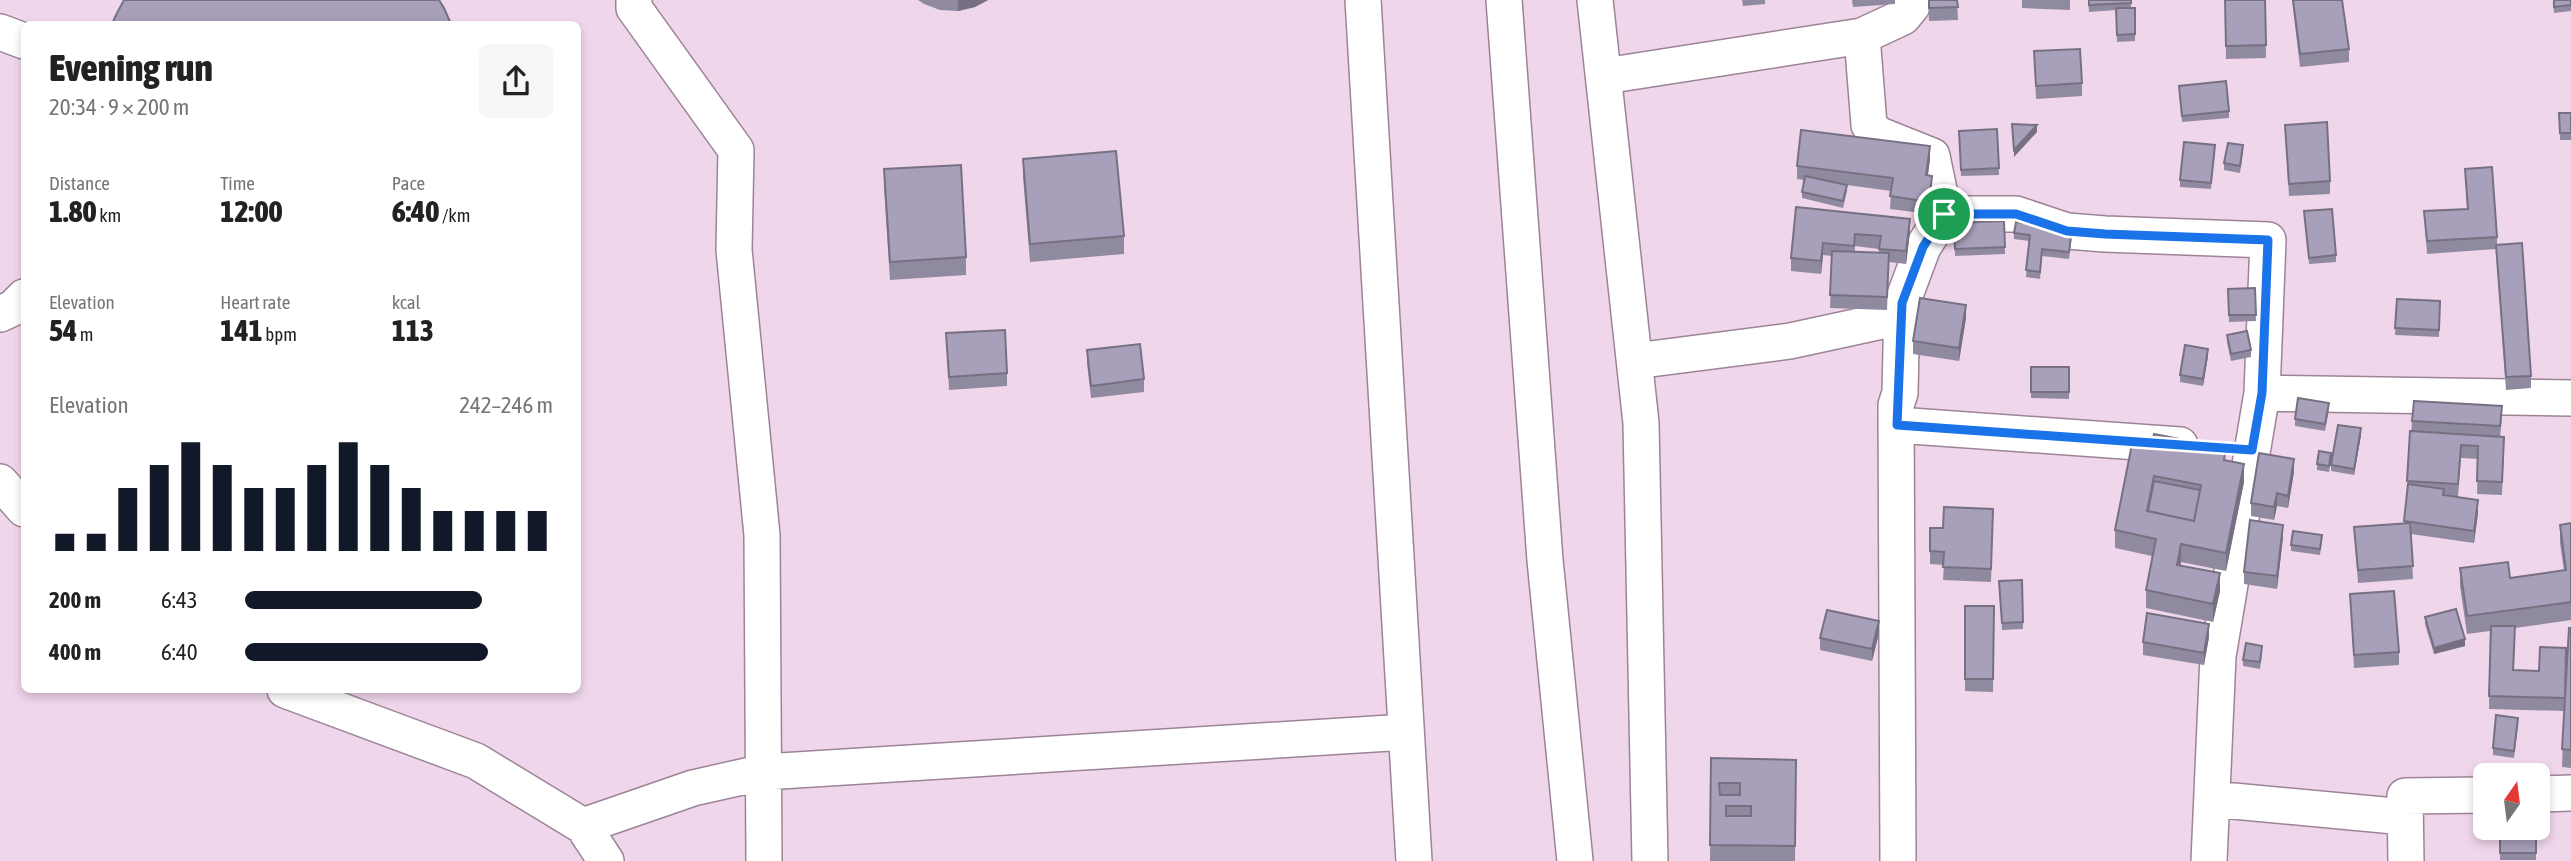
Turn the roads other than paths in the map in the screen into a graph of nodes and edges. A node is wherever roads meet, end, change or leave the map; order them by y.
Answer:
1 (634, 0) edge
2 (1363, 0) edge
3 (1504, 0) edge
4 (1595, 0) edge
5 (1911, 0) edge
6 (0, 32) edge
7 (1862, 36) junction
8 (21, 40) edge
9 (1605, 76) junction
10 (1944, 214) junction
11 (21, 300) edge
12 (0, 314) edge
13 (1901, 317) junction
14 (1635, 361) junction
15 (2262, 393) junction
16 (2571, 398) edge
17 (1897, 425) junction
18 (2230, 449) junction
19 (0, 482) edge
20 (21, 506) edge
21 (293, 693) edge
22 (1406, 733) junction
23 (764, 772) junction
24 (2571, 793) edge
25 (2550, 794) edge
26 (2473, 795) edge
27 (2212, 799) junction
28 (2405, 817) junction
29 (583, 826) junction
30 (606, 861) edge
31 (764, 861) edge
32 (1414, 861) edge
33 (1574, 861) edge
34 (1650, 861) edge
35 (1898, 861) edge
36 (2210, 861) edge
37 (2406, 861) edge

1 - 23 street
2 - 22 street
3 - 33 street
4 - 9 street
5 - 7 street
6 - 8 street
7 - 9 street
7 - 10 street
9 - 14 street
10 - 13 street
10 - 15 street
11 - 12 street
13 - 14 street
13 - 17 street
14 - 34 street
15 - 16 street
15 - 18 street
17 - 18 street
17 - 35 street
18 - 27 street
19 - 20 street
21 - 29 street
22 - 23 street
22 - 32 street
23 - 29 street
23 - 31 street
24 - 25 street
26 - 28 street
27 - 28 street
27 - 36 street
28 - 37 street
29 - 30 street

